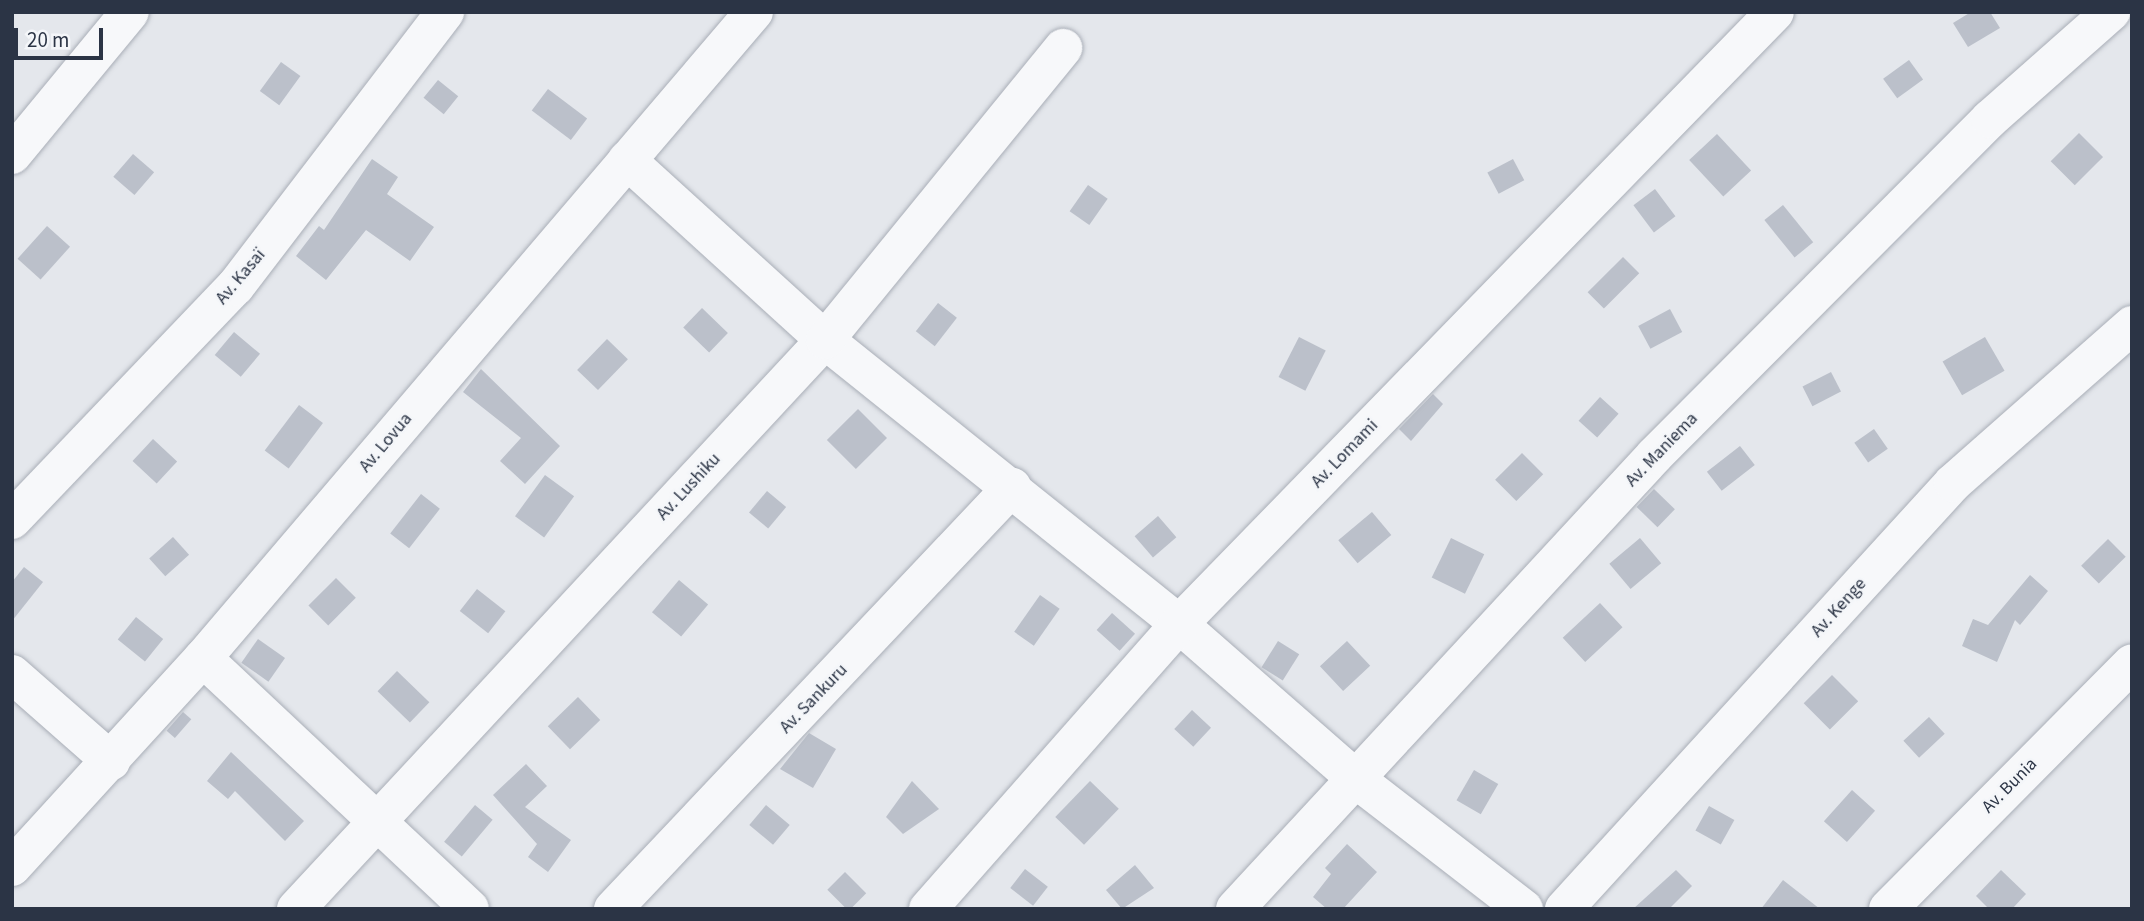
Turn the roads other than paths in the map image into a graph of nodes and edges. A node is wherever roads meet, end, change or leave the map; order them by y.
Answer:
1 (130, 12) edge
2 (445, 12) edge
3 (754, 12) edge
4 (1775, 12) edge
5 (2111, 12) edge
6 (1063, 48) dead end
7 (12, 155) edge
8 (627, 160) junction
9 (2132, 325) edge
10 (825, 340) junction
11 (1012, 487) junction
12 (12, 520) edge
13 (1180, 624) junction
14 (203, 659) junction
15 (2132, 663) edge
16 (12, 674) edge
17 (111, 761) junction
18 (1357, 780) junction
19 (374, 825) junction
20 (12, 867) edge
21 (296, 909) edge
22 (470, 909) edge
23 (613, 909) edge
24 (928, 909) edge
25 (1234, 909) edge
26 (1524, 909) edge
27 (1563, 909) edge
28 (1888, 909) edge

1 - 7 street
2 - 12 street, Av. Kasaï
3 - 8 street, Av. Lovua
4 - 13 street, Av. Lomami
5 - 18 street, Av. Maniema
6 - 10 street, Av. Lushiku
8 - 10 street
8 - 14 street, Av. Lovua
9 - 27 street, Av. Kenge
10 - 11 street
10 - 19 street, Av. Lushiku
11 - 13 street
11 - 23 street, Av. Sankuru
13 - 18 street
13 - 24 street, Av. Lomami
14 - 17 street, Av. Lovua
14 - 19 street
15 - 28 street, Av. Bunia
16 - 17 street
17 - 20 street, Av. Lovua
18 - 25 street, Av. Maniema
18 - 26 street
19 - 21 street, Av. Lushiku
19 - 22 street

